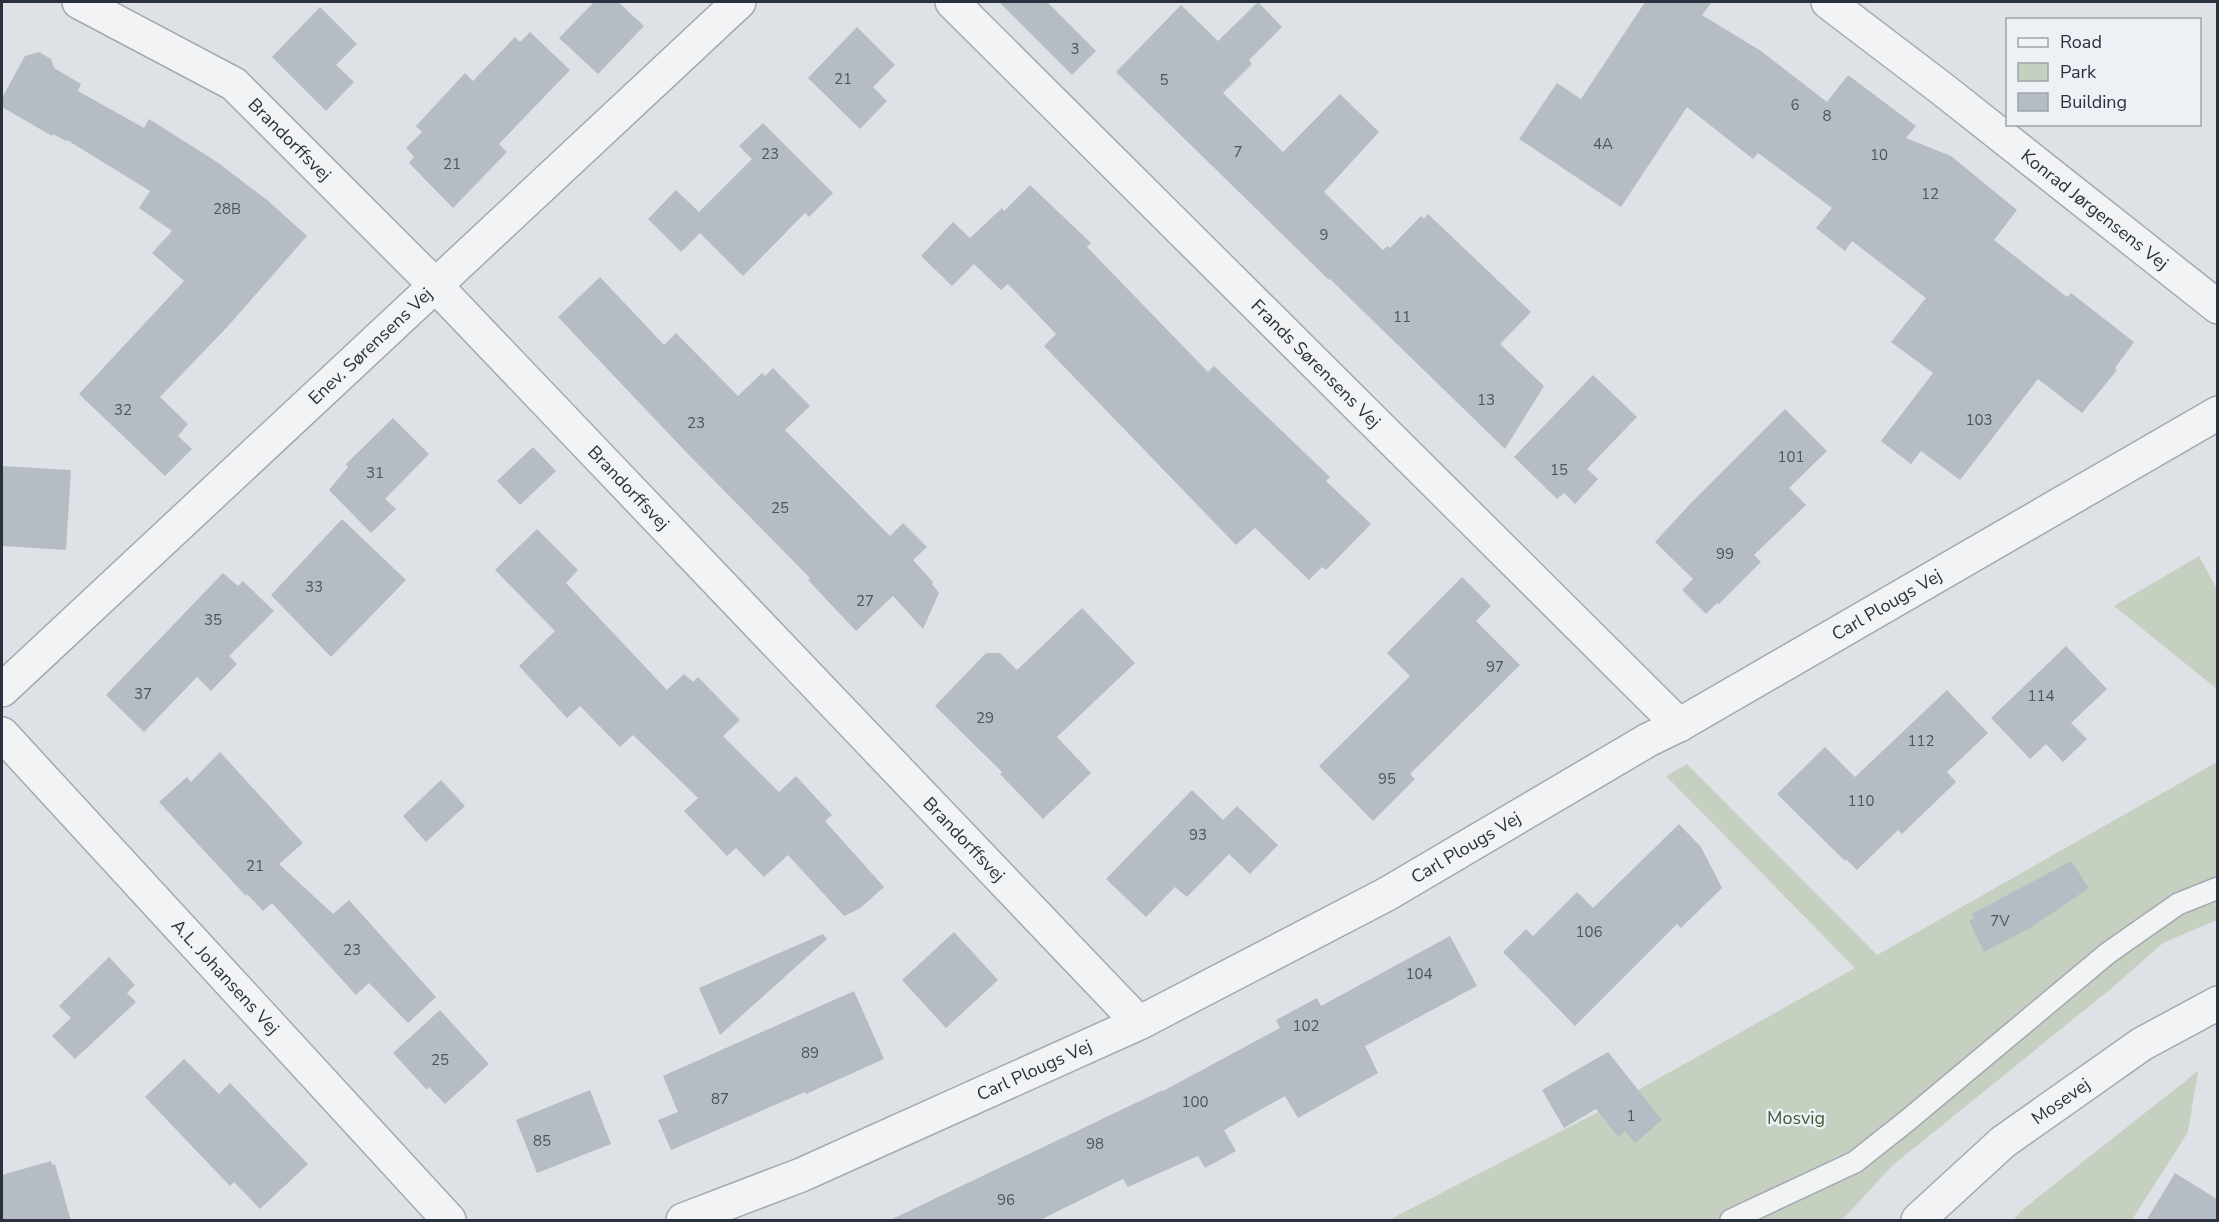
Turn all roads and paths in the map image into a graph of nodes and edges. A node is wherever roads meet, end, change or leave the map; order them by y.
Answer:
1 (79, 2) edge
2 (739, 2) edge
3 (952, 2) edge
4 (1828, 2) edge
5 (435, 285) junction
6 (2217, 307) edge
7 (2217, 413) edge
8 (2, 690) edge
9 (1679, 725) junction
10 (2, 734) edge
11 (2217, 888) edge
12 (2217, 1003) edge
13 (1139, 1023) junction
14 (449, 1221) edge
15 (683, 1221) edge
16 (1731, 1221) edge
17 (1918, 1221) edge

1 - 5 street, Brandorffsvej
2 - 5 street, Enev. Sørensens Vej
3 - 9 street, Frands Sørensens Vej
4 - 6 street, Konrad Jørgensens Vej
5 - 8 street, Enev. Sørensens Vej
5 - 13 street, Brandorffsvej
7 - 9 street, Carl Plougs Vej
9 - 13 street, Carl Plougs Vej
10 - 14 street, A.L. Johansens Vej
11 - 16 lane
12 - 17 street, Mosevej
13 - 15 street, Carl Plougs Vej

